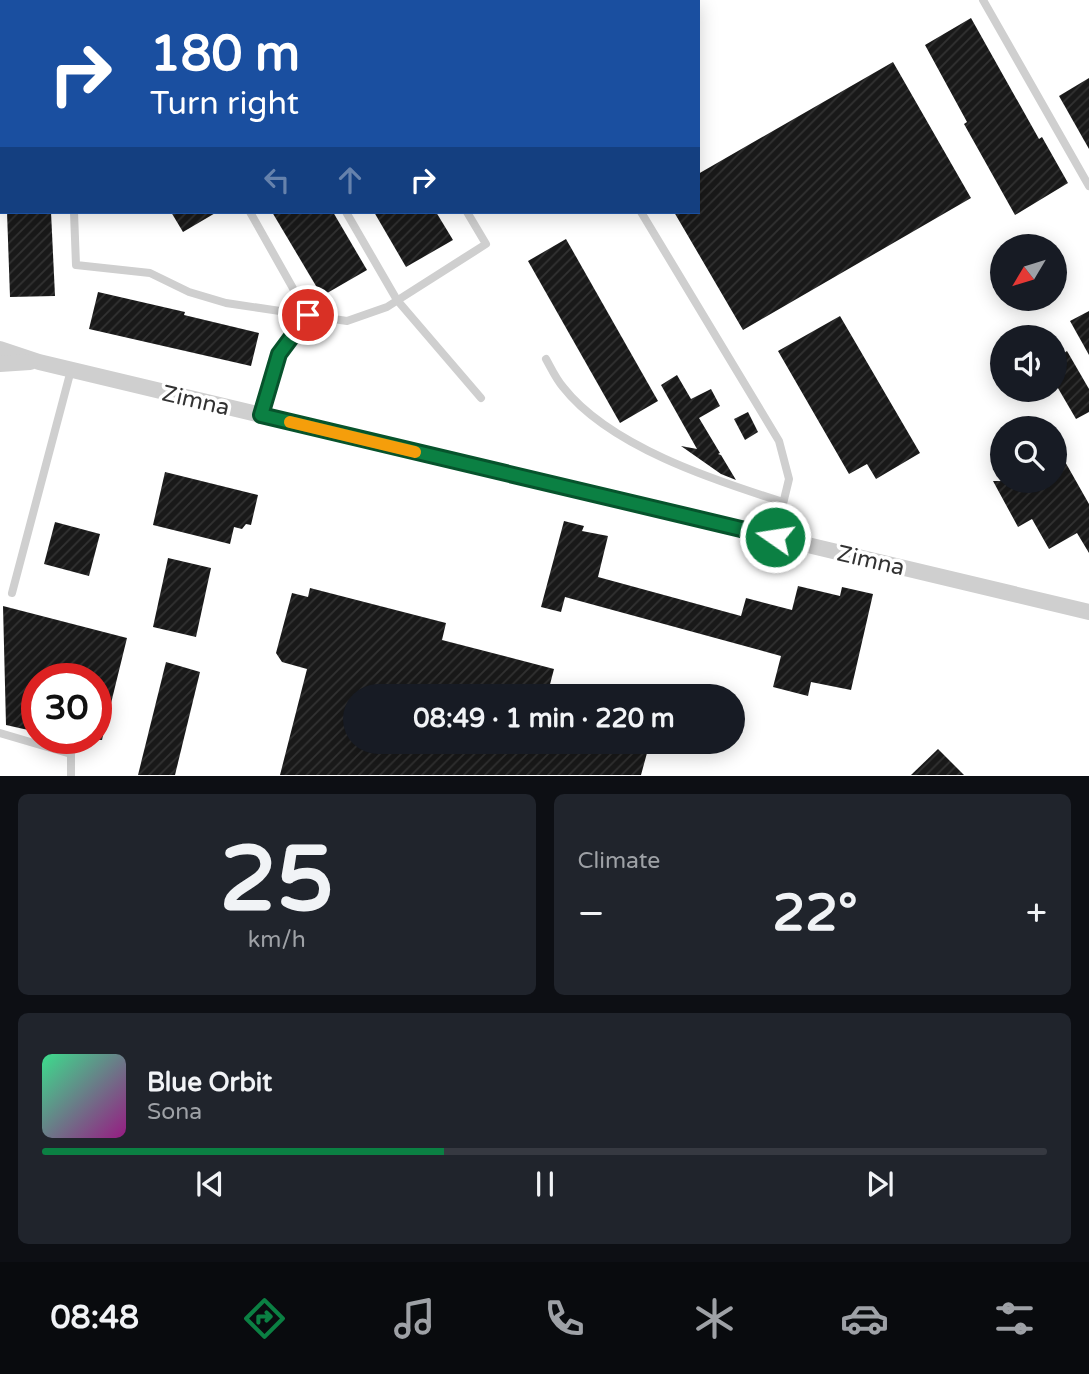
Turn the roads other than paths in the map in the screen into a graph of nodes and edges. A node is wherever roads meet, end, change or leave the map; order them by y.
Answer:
1 (983, 0) edge
2 (1089, 186) edge
3 (74, 214) edge
4 (251, 214) edge
5 (347, 214) edge
6 (468, 214) edge
7 (642, 214) edge
8 (397, 300) junction
9 (308, 315) junction
10 (0, 349) edge
11 (546, 359) dead end
12 (39, 362) junction
13 (0, 363) edge
14 (71, 370) junction
15 (481, 398) dead end
16 (261, 415) junction
17 (783, 502) junction
18 (775, 537) junction
19 (12, 593) dead end
20 (1089, 612) edge
21 (0, 733) edge
22 (71, 775) edge

1 - 2 lane
3 - 9 lane
4 - 9 lane
5 - 8 lane
6 - 8 lane
7 - 17 lane
8 - 9 lane
8 - 15 lane
9 - 16 lane
10 - 12 street, Zimna
11 - 17 lane
12 - 13 street, Zimna
12 - 14 street, Zimna
14 - 16 street, Zimna
14 - 19 lane
16 - 18 street, Zimna
17 - 18 lane
18 - 20 street, Zimna
21 - 22 lane

